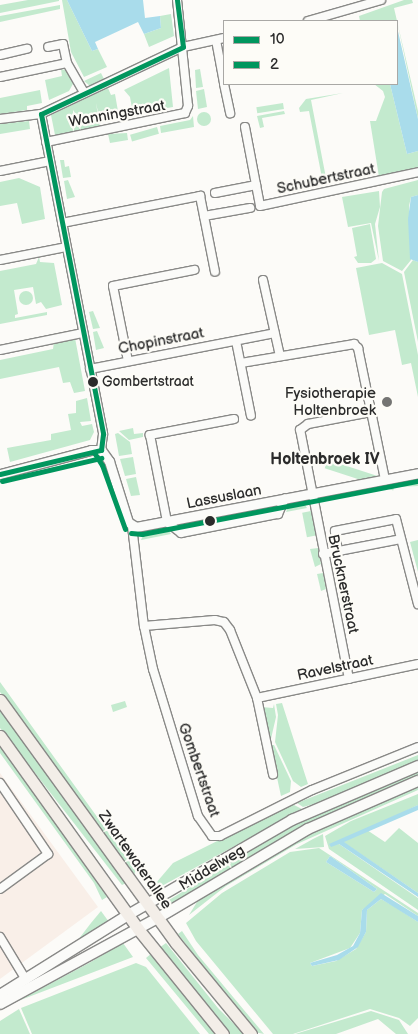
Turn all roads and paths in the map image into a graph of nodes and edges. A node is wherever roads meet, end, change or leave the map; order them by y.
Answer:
1 (178, 0) edge
2 (381, 0) edge
3 (311, 20) edge
4 (220, 39) edge
5 (48, 47) dead end
6 (183, 47) junction
7 (27, 50) dead end
8 (0, 55) edge
9 (67, 64) junction
10 (223, 72) edge
11 (0, 77) edge
12 (224, 85) edge
13 (84, 93) junction
14 (230, 113) dead end
15 (41, 114) junction
16 (0, 119) edge
17 (245, 127) dead end
18 (46, 142) junction
19 (50, 160) junction
20 (0, 171) edge
21 (418, 172) edge
22 (256, 185) junction
23 (215, 193) dead end
24 (250, 208) dead end
25 (204, 216) junction
26 (62, 223) junction
27 (66, 247) junction
28 (0, 260) edge
29 (194, 270) dead end
30 (215, 272) dead end
31 (263, 280) dead end
32 (82, 333) junction
33 (275, 333) junction
34 (236, 341) junction
35 (0, 350) edge
36 (280, 356) junction
37 (128, 361) junction
38 (241, 363) junction
39 (90, 369) junction
40 (371, 412) junction
41 (251, 416) dead end
42 (234, 419) dead end
43 (101, 450) junction
44 (418, 473) edge
45 (0, 474) edge
46 (385, 480) junction
47 (310, 494) junction
48 (285, 498) junction
49 (167, 522) junction
50 (132, 526) junction
51 (400, 539) junction
52 (338, 551) junction
53 (323, 554) junction
54 (418, 604) edge
55 (144, 626) junction
56 (418, 664) edge
57 (348, 679) junction
58 (257, 698) junction
59 (0, 700) edge
60 (0, 736) edge
61 (418, 747) edge
62 (418, 766) edge
63 (273, 774) dead end
64 (418, 782) edge
65 (0, 783) edge
66 (212, 836) joint
67 (0, 890) edge
68 (147, 904) junction
69 (128, 915) junction
70 (158, 918) junction
71 (138, 929) junction
72 (0, 937) edge
73 (26, 980) junction
74 (0, 995) edge
75 (0, 1004) edge
76 (223, 1034) edge
77 (251, 1034) edge

1 - 6 street
2 - 3 street
4 - 6 street, Wanningstraat
4 - 10 street, Wanningstraat
5 - 9 street, Wanningstraat
6 - 13 street, Wanningstraat
6 - 18 street, Wanningstraat
7 - 8 street
9 - 11 street
9 - 13 street, Wanningstraat
12 - 14 street, Wanningstraat
13 - 15 street, Wanningstraat
15 - 16 street, Wanningstraat
15 - 18 street, Gombertstraat
17 - 22 street, Schubertstraat
18 - 19 street, Gombertstraat
19 - 20 street
19 - 26 street, Gombertstraat
21 - 22 street, Schubertstraat
22 - 23 street, Schubertstraat
24 - 25 street
25 - 26 street
25 - 30 street
26 - 27 street, Gombertstraat
27 - 28 street
27 - 32 street, Gombertstraat
29 - 37 street
31 - 33 street
32 - 35 street
32 - 39 street, Gombertstraat
33 - 34 street, Chopinstraat
33 - 36 street
34 - 37 street, Chopinstraat
34 - 38 street
36 - 38 street
36 - 40 street
37 - 39 street, Chopinstraat
38 - 41 street
39 - 43 street, Gombertstraat
40 - 46 street
40 - 47 street, Brucknerstraat
42 - 49 street
43 - 45 street
43 - 50 street, Gombertstraat
44 - 46 street, Lassuslaan
46 - 47 street, Lassuslaan
47 - 48 street, Lassuslaan
47 - 53 street, Brucknerstraat
48 - 49 street, Lassuslaan
48 - 49 street, Lassuslaan
49 - 50 street, Lassuslaan
50 - 55 street, Gombertstraat
51 - 52 street
51 - 52 street
51 - 54 street
52 - 53 street
53 - 57 street, Brucknerstraat
55 - 58 street
55 - 66 street, Gombertstraat
56 - 57 street, Ravelstraat
57 - 58 street, Ravelstraat
58 - 63 street
59 - 68 main road, Zwartewaterallee
60 - 69 main road
61 - 66 street, Middelweg
62 - 68 main road, Middelweg
64 - 70 main road, Middelweg
65 - 67 street
68 - 69 main road, Middelweg
68 - 70 main road, Zwartewaterallee
69 - 71 main road
69 - 73 main road, Middelweg
70 - 71 main road, Middelweg
70 - 77 main road, Zwartewaterallee
71 - 75 main road, Middelweg
71 - 76 main road
72 - 73 street
73 - 74 main road, Middelweg

